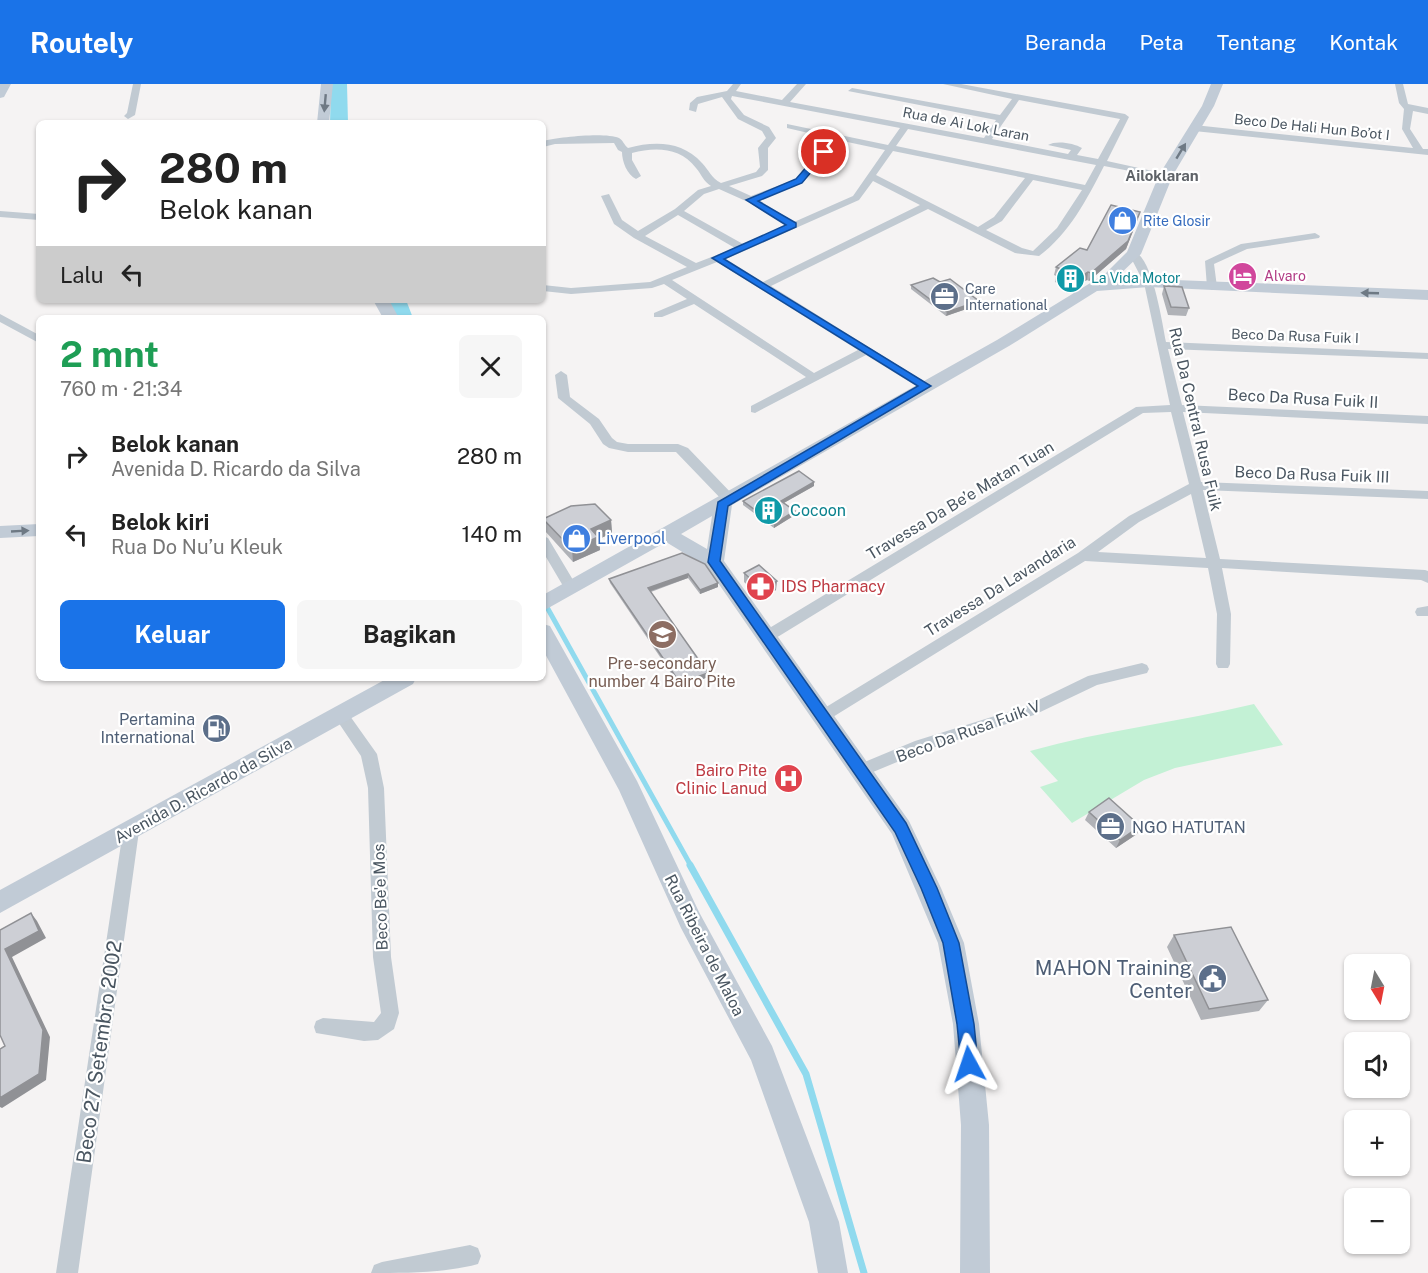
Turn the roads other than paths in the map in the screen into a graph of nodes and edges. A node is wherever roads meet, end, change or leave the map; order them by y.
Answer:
1 (5, 84) edge
2 (137, 84) edge
3 (327, 84) edge
4 (736, 84) edge
5 (802, 84) edge
6 (947, 84) edge
7 (1217, 84) edge
8 (1399, 84) edge
9 (730, 93) junction
10 (0, 94) edge
11 (1017, 97) junction
12 (846, 98) edge
13 (785, 102) junction
14 (1409, 108) junction
15 (693, 111) dead end
16 (1428, 111) edge
17 (128, 116) dead end
18 (1001, 118) junction
19 (323, 120) edge
20 (790, 126) dead end
21 (906, 126) junction
22 (1194, 128) junction
23 (836, 137) junction
24 (986, 141) junction
25 (546, 143) edge
26 (1053, 145) dead end
27 (892, 148) junction
28 (627, 151) junction
29 (1424, 151) edge
30 (1071, 157) junction
31 (1099, 163) junction
32 (636, 176) dead end
33 (1031, 176) junction
34 (1166, 176) junction
35 (872, 177) junction
36 (720, 186) junction
37 (1088, 188) junction
38 (606, 196) dead end
39 (751, 200) junction
40 (928, 206) junction
41 (678, 211) junction
42 (0, 214) edge
43 (36, 217) edge
44 (793, 225) junction
45 (978, 231) junction
46 (638, 236) junction
47 (1315, 236) dead end
48 (743, 248) junction
49 (1134, 254) junction
50 (717, 258) junction
51 (695, 267) junction
52 (666, 281) junction
53 (1149, 283) junction
54 (763, 286) junction
55 (1096, 287) junction
56 (1212, 287) junction
57 (546, 288) edge
58 (1428, 296) edge
59 (695, 300) junction
60 (658, 315) dead end
61 (0, 317) edge
62 (36, 338) edge
63 (1161, 345) junction
64 (866, 350) junction
65 (1428, 356) edge
66 (561, 375) dead end
67 (813, 377) junction
68 (926, 386) junction
69 (1176, 408) junction
70 (755, 409) dead end
71 (1428, 420) edge
72 (1195, 486) junction
73 (1428, 495) edge
74 (726, 502) junction
75 (36, 530) edge
76 (0, 532) edge
77 (666, 534) junction
78 (546, 547) edge
79 (1083, 556) junction
80 (714, 562) junction
81 (1214, 562) junction
82 (1428, 578) edge
83 (569, 589) junction
84 (546, 602) edge
85 (546, 636) edge
86 (766, 637) junction
87 (1223, 664) dead end
88 (1142, 669) dead end
89 (400, 681) edge
90 (340, 713) junction
91 (823, 716) junction
92 (861, 771) junction
93 (131, 831) junction
94 (0, 902) edge
95 (323, 1027) dead end
96 (470, 1256) dead end
97 (67, 1273) edge
98 (382, 1273) edge
99 (833, 1273) edge
100 (975, 1273) edge

1 - 10 main road
2 - 17 street
3 -> 19 main road
4 - 9 street
5 - 13 street
6 - 11 street
7 - 22 main road
8 - 14 street
9 - 13 street, Rua de Ai Lok Laran
9 - 15 street
9 - 36 street
11 - 18 street
11 - 31 street
12 - 13 street, Rua de Ai Lok Laran
12 - 18 street
12 - 21 street, Rua de Ai Lok Laran
14 - 16 street
14 - 29 street
18 - 24 street
20 - 23 street
21 - 24 street, Rua de Ai Lok Laran
21 - 27 street
22 - 29 street, Beco De Hali Hun Bo’ot I
34 -> 22 main road
23 - 27 street
23 - 39 street
24 - 30 street, Rua de Ai Lok Laran
25 - 28 street
26 - 30 street
27 - 33 street
27 - 35 street
28 - 32 street
28 - 36 street
30 - 31 street, Rua de Ai Lok Laran
31 - 34 street, Rua de Ai Lok Laran
31 - 37 street
33 - 37 street
33 - 45 street
34 - 49 main road
35 - 40 street
35 - 44 street
36 - 39 street
36 - 41 street
37 - 45 street
38 - 46 street
39 - 44 street
40 - 45 street
40 - 54 street
41 - 46 street
41 - 48 street
42 - 43 street
44 - 48 street
46 - 51 street
47 - 56 street
48 - 50 street
49 - 53 street, Rua Da Central Rusa Fuik
49 - 55 main road
50 - 51 street
50 - 54 street
51 - 52 street
52 - 57 street
52 - 59 street
53 - 55 main road
53 - 56 main road
53 - 63 street, Rua Da Central Rusa Fuik
54 - 64 street
55 - 68 main road
58 -> 56 main road
59 - 60 street
59 - 67 street
61 - 62 street
63 - 65 street, Beco Da Rusa Fuik I
63 - 69 street, Rua Da Central Rusa Fuik
64 - 67 street
64 - 68 street
66 - 74 street
67 - 70 street
68 - 74 main road
69 - 71 street, Beco Da Rusa Fuik II
69 - 72 street, Rua Da Central Rusa Fuik
69 - 86 street, Travessa Da Be’e Matan Tuan
72 - 73 street, Beco Da Rusa Fuik III
72 - 79 street, Travessa Da Lavandaria
72 - 81 street, Rua Da Central Rusa Fuik
74 - 77 main road
74 - 80 main road
76 -> 75 main road
77 - 80 main road
77 - 83 main road
78 - 83 street
79 - 81 street
79 - 91 street, Travessa Da Lavandaria
80 - 86 main road
81 - 82 street
81 - 87 street, Rua Da Central Rusa Fuik
83 - 84 main road
85 - 99 main road, Rua Ribeira de Maloa
86 - 91 main road
88 - 92 street, Beco Da Rusa Fuik V
89 - 90 main road, Avenida D. Ricardo da Silva
90 - 93 main road, Avenida D. Ricardo da Silva
90 - 95 street, Beco Be'e Mos
91 - 92 main road
92 - 100 main road
93 - 94 main road, Avenida D. Ricardo da Silva
93 - 97 street, Beco 27 Setembro 2002
96 - 98 street

